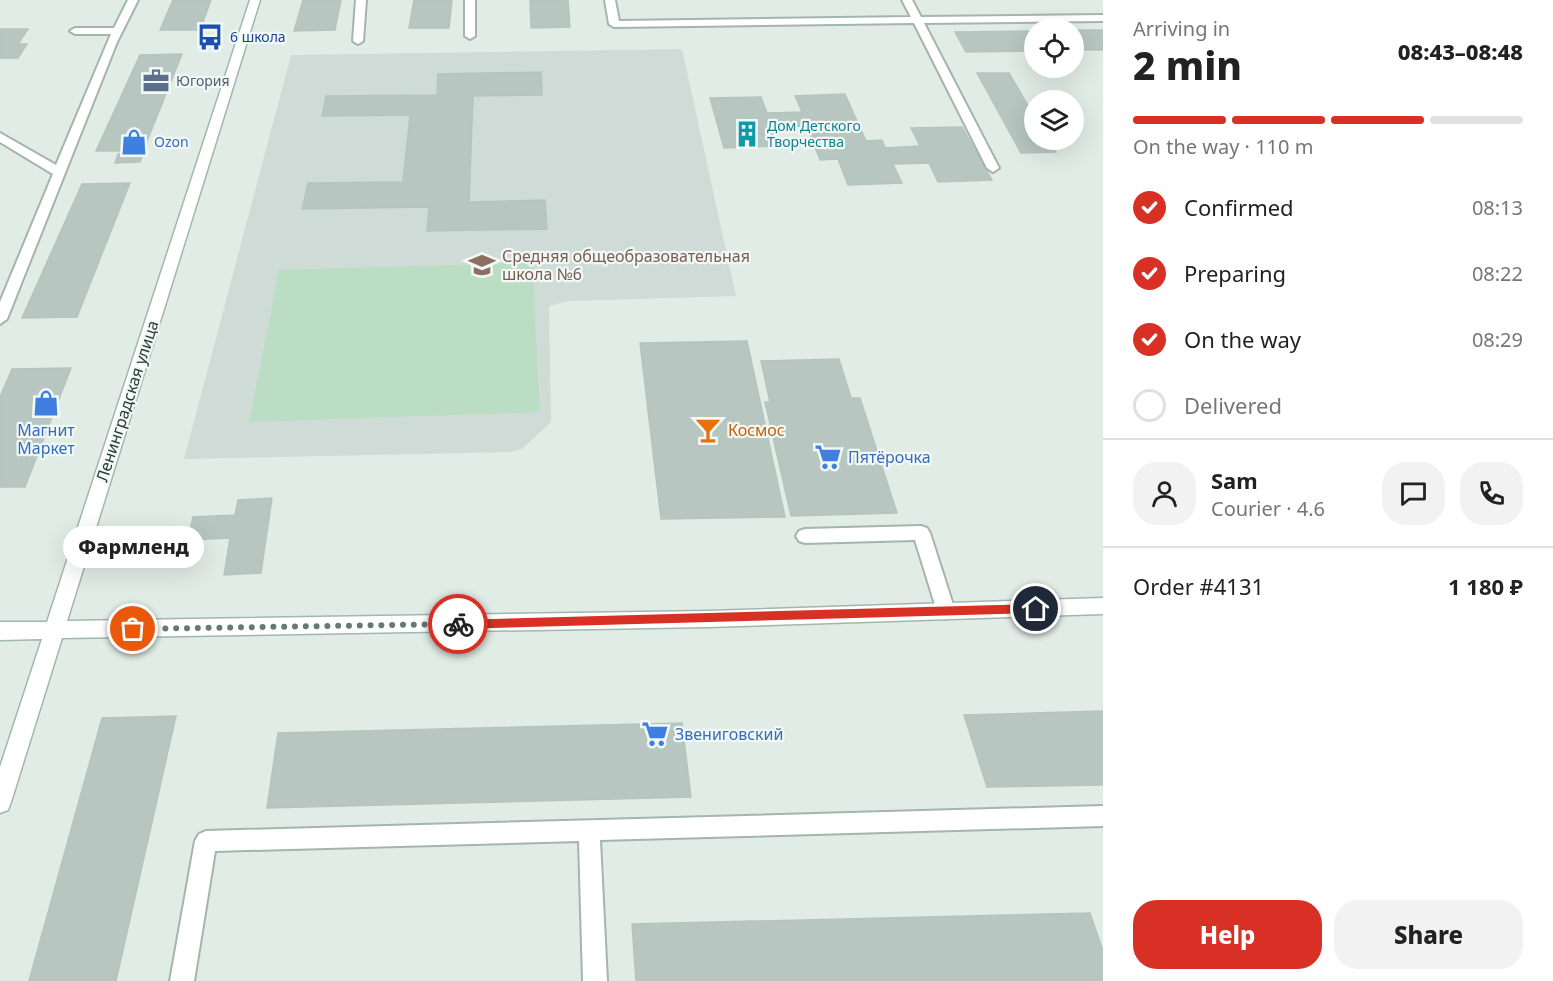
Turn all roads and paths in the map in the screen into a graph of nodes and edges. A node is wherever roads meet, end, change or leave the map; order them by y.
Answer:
1 (133, 0) edge
2 (255, 0) edge
3 (361, 0) edge
4 (470, 0) edge
5 (610, 0) edge
6 (907, 0) edge
7 (1103, 18) edge
8 (916, 21) junction
9 (117, 31) junction
10 (75, 32) dead end
11 (470, 36) dead end
12 (358, 41) dead end
13 (0, 137) edge
14 (993, 168) dead end
15 (60, 173) junction
16 (0, 319) edge
17 (805, 536) dead end
18 (1103, 606) edge
19 (946, 611) junction
20 (55, 630) junction
21 (0, 631) edge
22 (0, 802) edge
23 (1103, 816) edge
24 (590, 831) junction
25 (182, 981) edge
26 (595, 981) edge

1 - 9 lane
2 - 20 street, Ленинградская улица
3 - 12 lane
4 - 11 lane
5 - 8 lane
6 - 8 lane
7 - 8 lane
8 - 14 lane
9 - 10 lane
9 - 15 lane
13 - 15 lane
15 - 16 lane
17 - 19 lane
18 - 19 street
19 - 20 street
20 - 21 street
20 - 22 street, Ленинградская улица
23 - 24 lane
24 - 25 lane
24 - 26 lane

